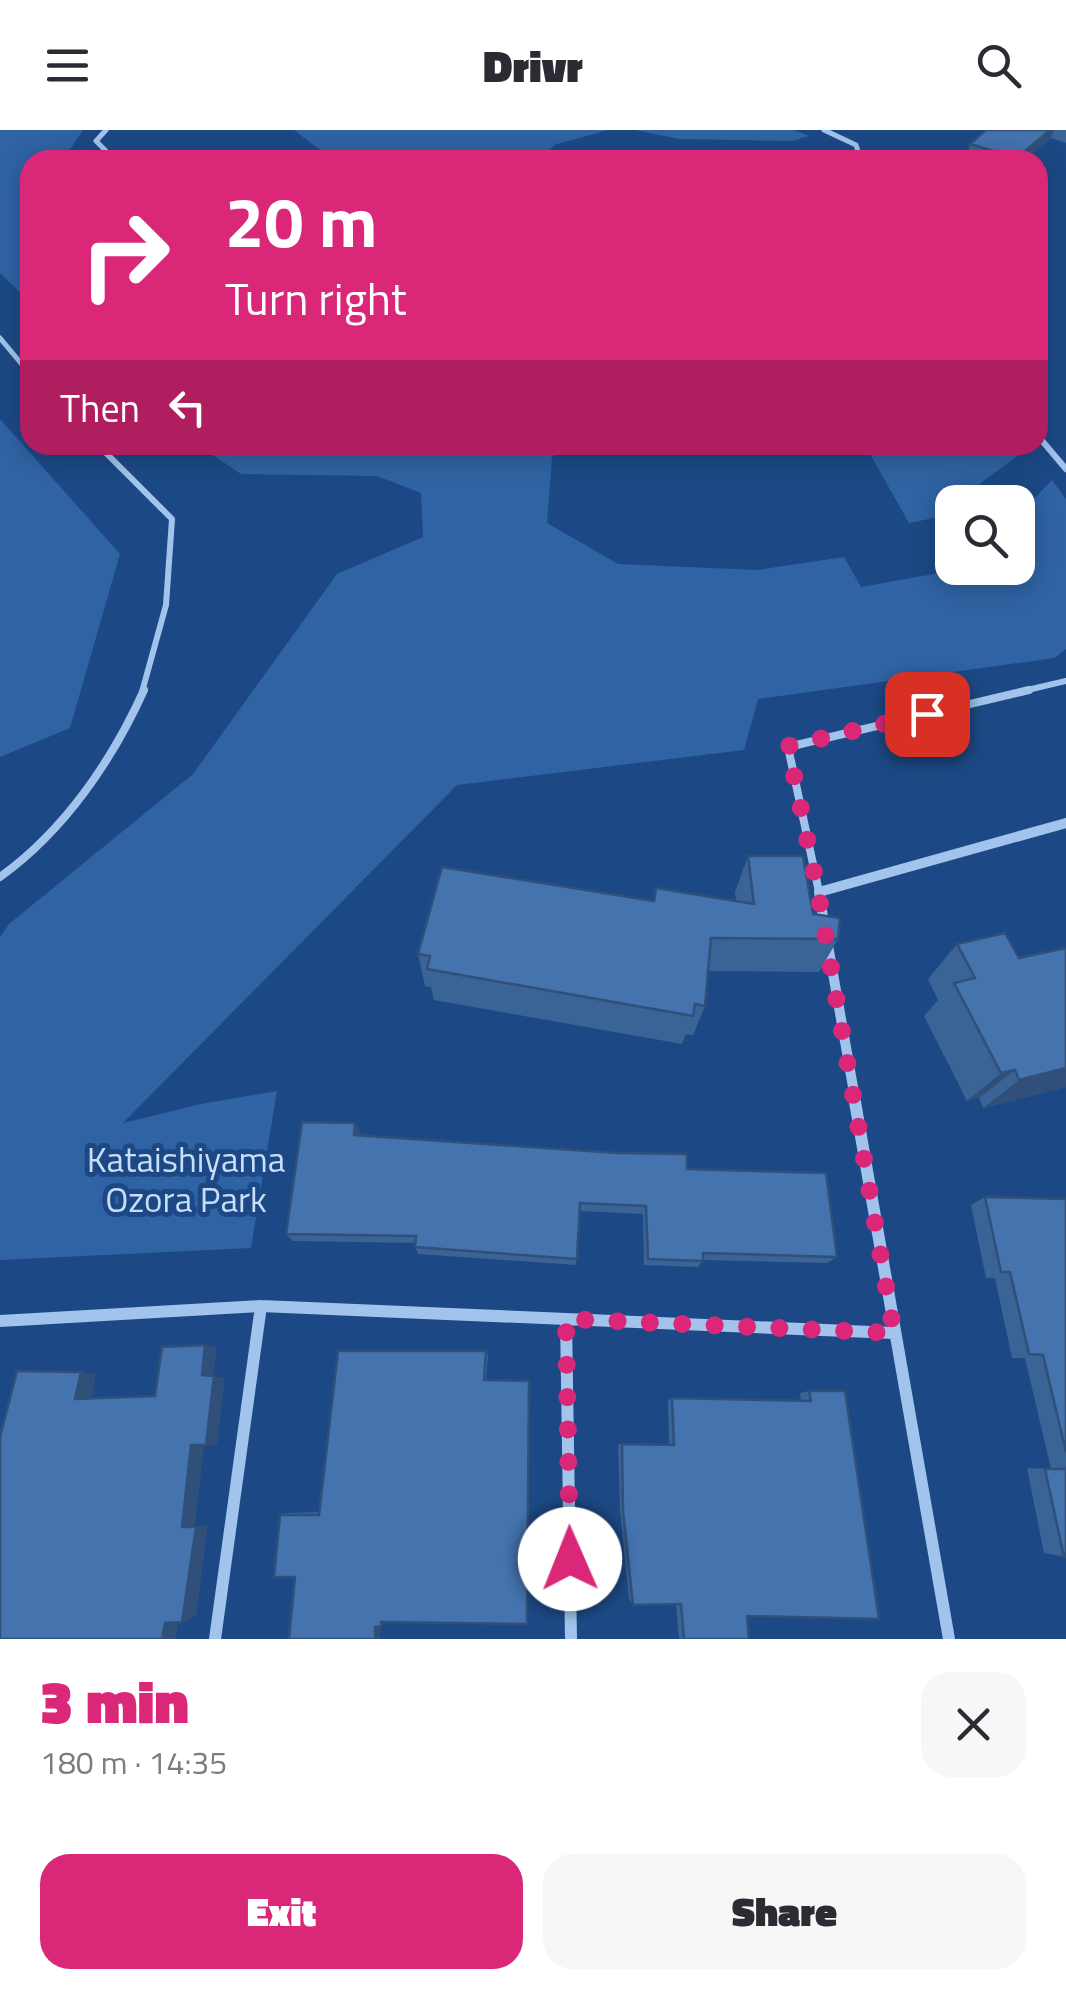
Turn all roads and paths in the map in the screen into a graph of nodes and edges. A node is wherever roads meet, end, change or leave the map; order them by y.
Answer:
1 (106, 130) edge
2 (824, 130) edge
3 (105, 150) edge
4 (858, 150) edge
5 (0, 338) edge
6 (20, 362) edge
7 (1048, 448) edge
8 (108, 455) edge
9 (1066, 469) edge
10 (1066, 681) edge
11 (1066, 823) edge
12 (0, 877) edge
13 (818, 892) junction
14 (261, 1306) junction
15 (566, 1319) junction
16 (0, 1320) edge
17 (894, 1333) junction
18 (215, 1639) edge
19 (571, 1639) edge
20 (949, 1639) edge

1 - 3 lane
2 - 4 lane
5 - 6 lane
7 - 9 lane
8 - 12 lane
10 - 13 lane
11 - 13 street
13 - 17 street
14 - 15 street
14 - 16 street
14 - 18 street
15 - 17 street
15 - 19 street
17 - 20 street

